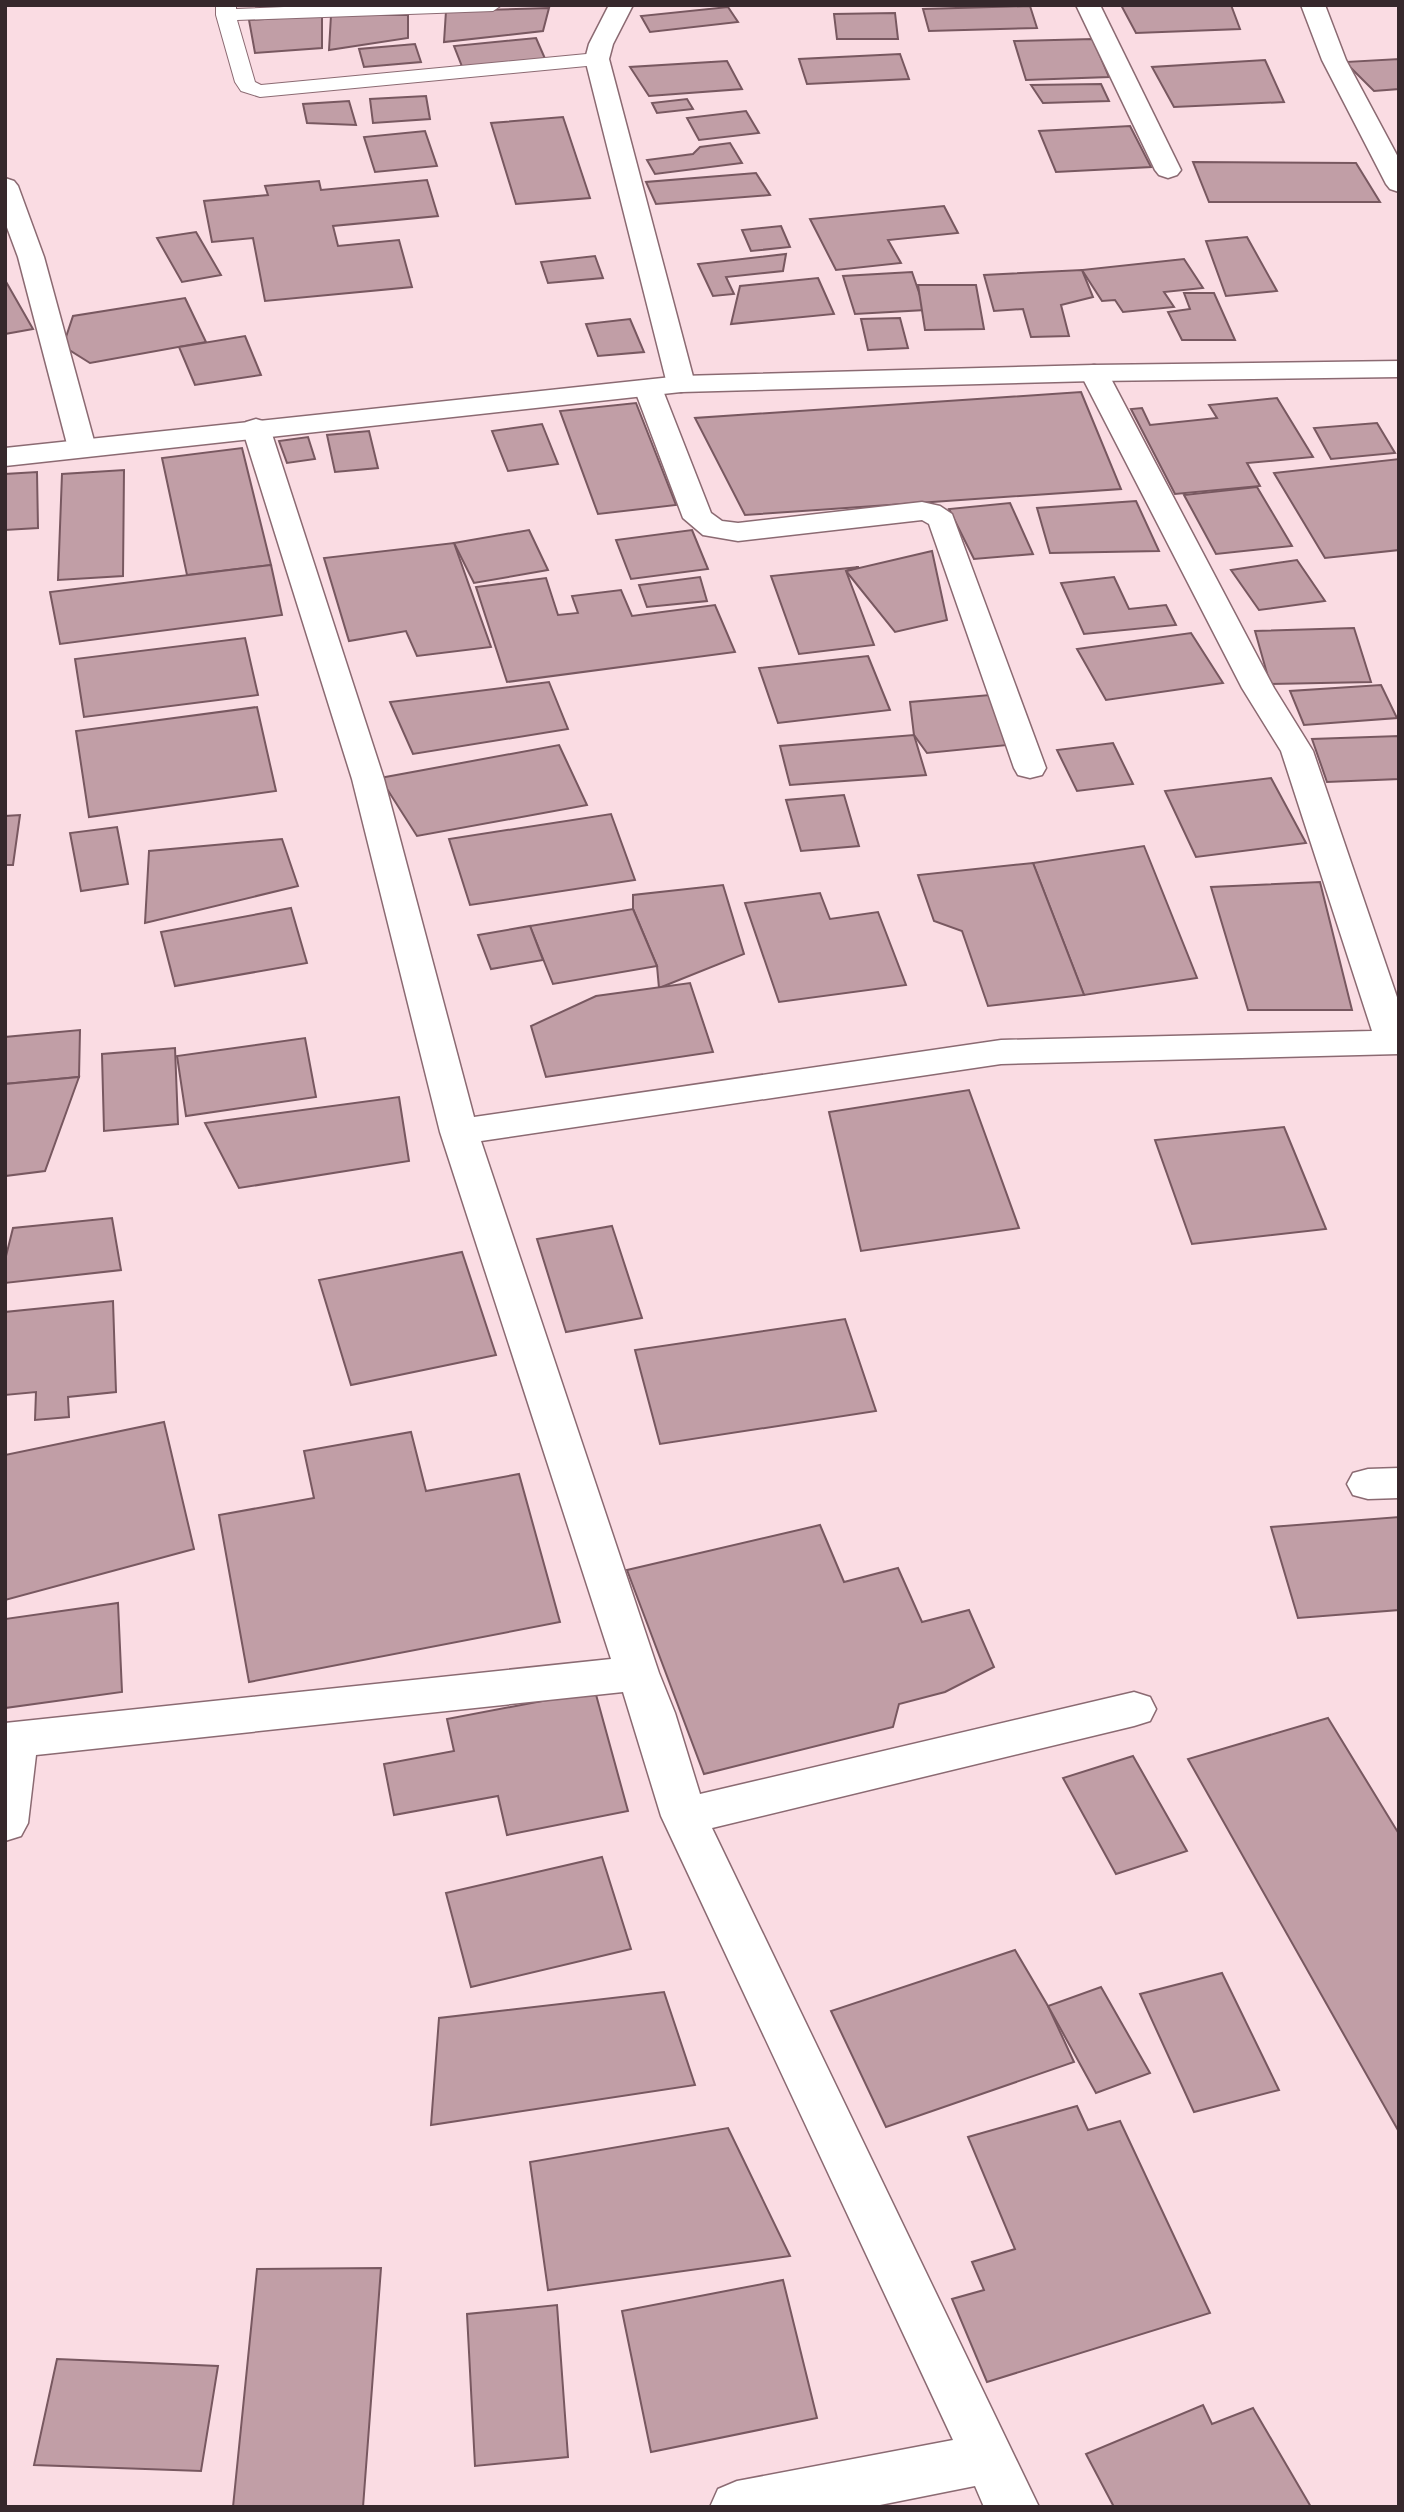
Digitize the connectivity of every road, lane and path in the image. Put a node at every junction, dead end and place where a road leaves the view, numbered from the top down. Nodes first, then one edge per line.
1 (493, 5) edge
2 (621, 5) edge
3 (1088, 5) edge
4 (1313, 5) edge
5 (226, 10) edge
6 (597, 59) junction
7 (1168, 170) dead end
8 (1399, 184) edge
9 (5, 186) edge
10 (1399, 369) edge
11 (1094, 373) junction
12 (681, 384) junction
13 (648, 388) junction
14 (256, 428) junction
15 (82, 448) junction
16 (5, 457) edge
17 (1030, 768) dead end
18 (1396, 1042) edge
19 (459, 1132) junction
20 (637, 1673) junction
21 (1135, 1709) dead end
22 (11, 1741) edge
23 (684, 1816) junction
24 (5, 1823) edge
25 (989, 2458) junction
26 (737, 2507) edge
27 (1012, 2507) edge

1 - 5 lane
2 - 6 main road
3 - 7 main road
4 - 8 main road
5 - 6 lane
6 - 12 main road
9 - 15 main road
10 - 11 main road
11 - 12 main road
11 - 18 main road
12 - 13 main road
13 - 14 main road
13 - 17 main road
14 - 15 main road
14 - 19 main road
15 - 16 main road
18 - 19 main road
19 - 20 main road
20 - 22 main road
20 - 23 main road
21 - 23 main road
22 - 24 main road
23 - 25 main road
25 - 26 main road
25 - 27 main road

